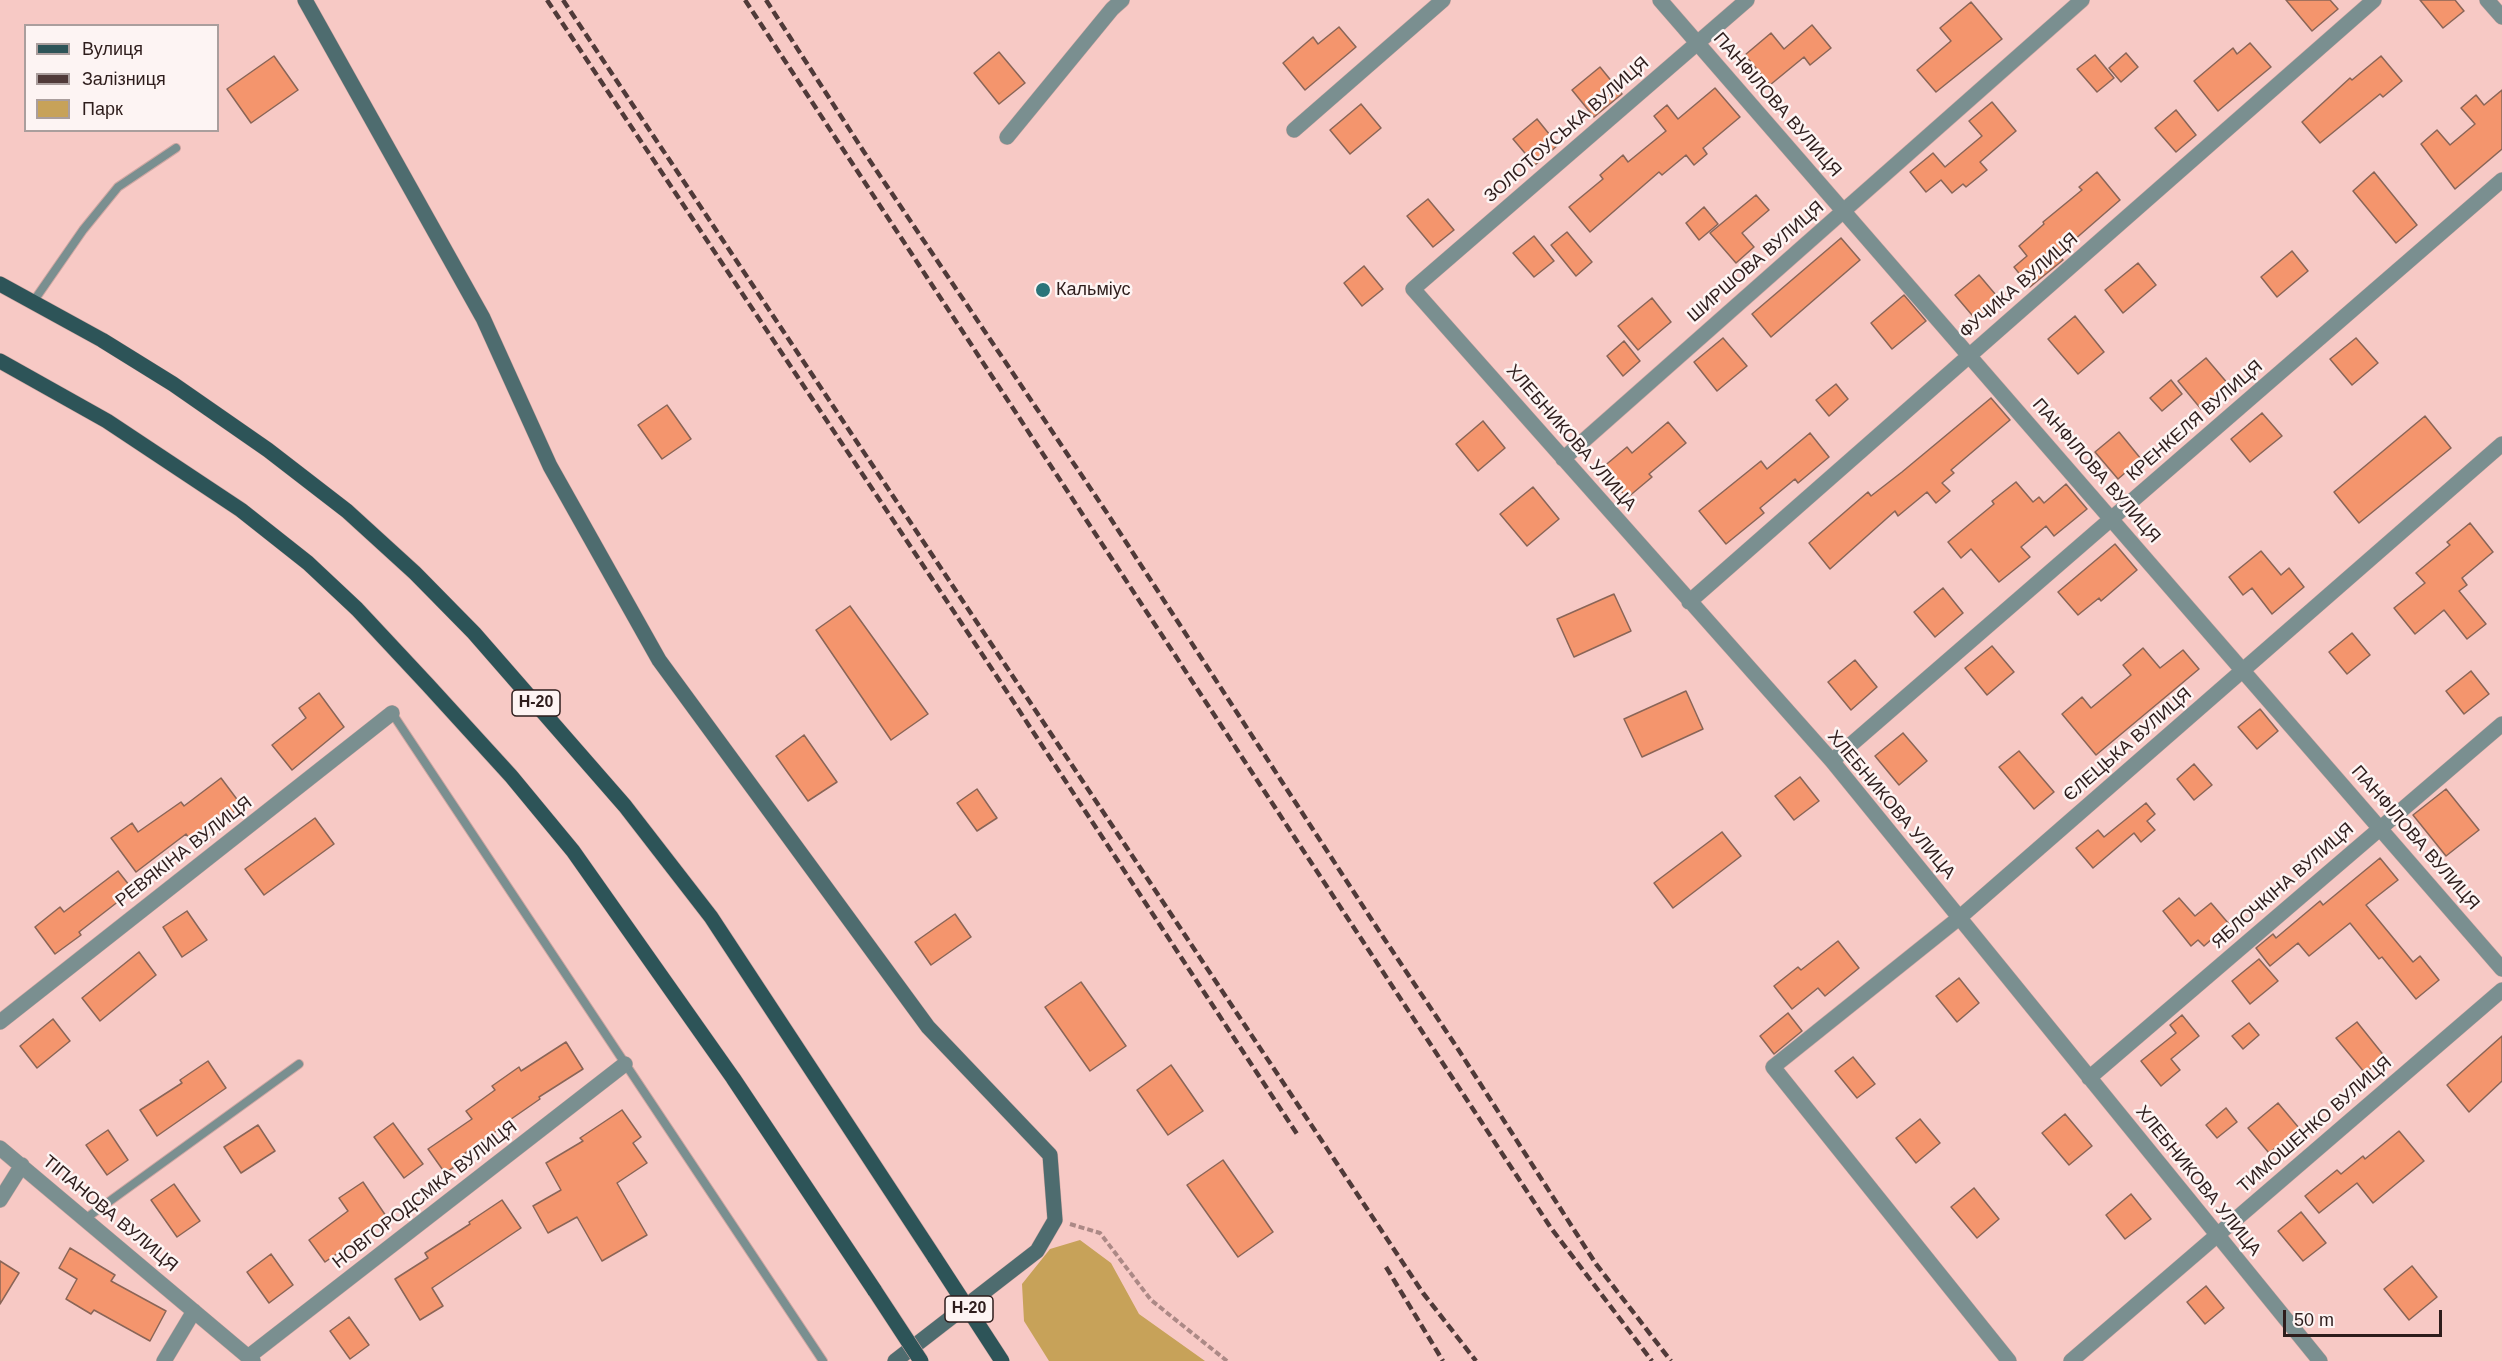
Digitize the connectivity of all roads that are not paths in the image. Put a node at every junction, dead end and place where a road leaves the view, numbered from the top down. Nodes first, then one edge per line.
1 (306, 0) edge
2 (1122, 0) edge
3 (1443, 0) edge
4 (1660, 0) edge
5 (1748, 0) edge
6 (2082, 0) edge
7 (2374, 0) edge
8 (2487, 0) edge
9 (2502, 17) edge
10 (1698, 43) junction
11 (1294, 130) dead end
12 (1007, 137) dead end
13 (176, 148) dead end
14 (2502, 180) edge
15 (1844, 211) junction
16 (0, 284) edge
17 (1413, 289) joint
18 (33, 302) junction
19 (1969, 355) junction
20 (0, 361) edge
21 (2502, 444) edge
22 (1563, 459) junction
23 (2112, 520) junction
24 (1689, 602) junction
25 (2243, 670) junction
26 (392, 713) joint
27 (2502, 724) edge
28 (1832, 761) junction
29 (2380, 828) junction
30 (1959, 918) junction
31 (2502, 969) edge
32 (2502, 990) edge
33 (0, 1022) edge
34 (299, 1064) dead end
35 (625, 1064) junction
36 (2089, 1078) junction
37 (0, 1148) edge
38 (22, 1165) junction
39 (0, 1200) edge
40 (85, 1219) junction
41 (2217, 1235) junction
42 (194, 1311) junction
43 (250, 1359) edge
44 (164, 1361) edge
45 (823, 1361) edge
46 (895, 1361) edge
47 (921, 1361) edge
48 (1002, 1361) edge
49 (2009, 1361) edge
50 (2071, 1361) edge
51 (2320, 1361) edge

1 - 46 street
2 - 12 street
3 - 11 street
4 - 10 street, ПАНФІЛОВА ВУЛИЦЯ
5 - 10 street, ЗОЛОТОУСЬКА ВУЛИЦЯ
6 - 15 street, ШИРШОВА ВУЛИЦЯ
7 - 19 street, ФУЧИКА ВУЛИЦЯ
8 - 9 street
10 - 15 street, ПАНФІЛОВА ВУЛИЦЯ
10 - 17 street, ЗОЛОТОУСЬКА ВУЛИЦЯ
13 - 18 lane
14 - 23 street, КРЕНКЕЛЯ ВУЛИЦЯ
15 - 19 street, ПАНФІЛОВА ВУЛИЦЯ
15 - 22 street, ШИРШОВА ВУЛИЦЯ
16 - 18 main road, Н-20
17 - 22 street, ХЛЕБНИКОВА УЛИЦА
18 - 48 main road, Н-20, bridge
19 - 23 street, ПАНФІЛОВА ВУЛИЦЯ
19 - 24 street, ФУЧИКА ВУЛИЦЯ
20 - 47 main road, bridge
21 - 25 street, ЄЛЕЦЬКА ВУЛИЦЯ
22 - 24 street, ХЛЕБНИКОВА УЛИЦА
23 - 25 street, ПАНФІЛОВА ВУЛИЦЯ
23 - 28 street, КРЕНКЕЛЯ ВУЛИЦЯ
24 - 28 street, ХЛЕБНИКОВА УЛИЦА
25 - 29 street, ПАНФІЛОВА ВУЛИЦЯ
25 - 30 street, ЄЛЕЦЬКА ВУЛИЦЯ
26 - 33 street, РЕВЯКIНА ВУЛИЦЯ
26 - 35 lane
27 - 29 street, ЯБЛОЧКІНА ВУЛИЦЯ
28 - 30 street, ХЛЕБНИКОВА УЛИЦА
29 - 31 street, ПАНФІЛОВА ВУЛИЦЯ
29 - 36 street, ЯБЛОЧКІНА ВУЛИЦЯ
30 - 36 street, ХЛЕБНИКОВА УЛИЦА
30 - 49 street, ЄЛЕЦЬКА ВУЛИЦЯ
32 - 41 street, ТИМОШЕНКО ВУЛИЦЯ
34 - 40 lane
35 - 43 street, НОВГОРОДСMКА ВУЛИЦЯ
35 - 45 lane
36 - 41 street, ХЛЕБНИКОВА УЛИЦА
37 - 38 street, ТІПАНОВА ВУЛИЦЯ
38 - 39 street
38 - 40 street, ТІПАНОВА ВУЛИЦЯ
40 - 42 street, ТІПАНОВА ВУЛИЦЯ
41 - 50 street, ТИМОШЕНКО ВУЛИЦЯ
41 - 51 street, ХЛЕБНИКОВА УЛИЦА
42 - 43 street, ТІПАНОВА ВУЛИЦЯ
42 - 44 street

